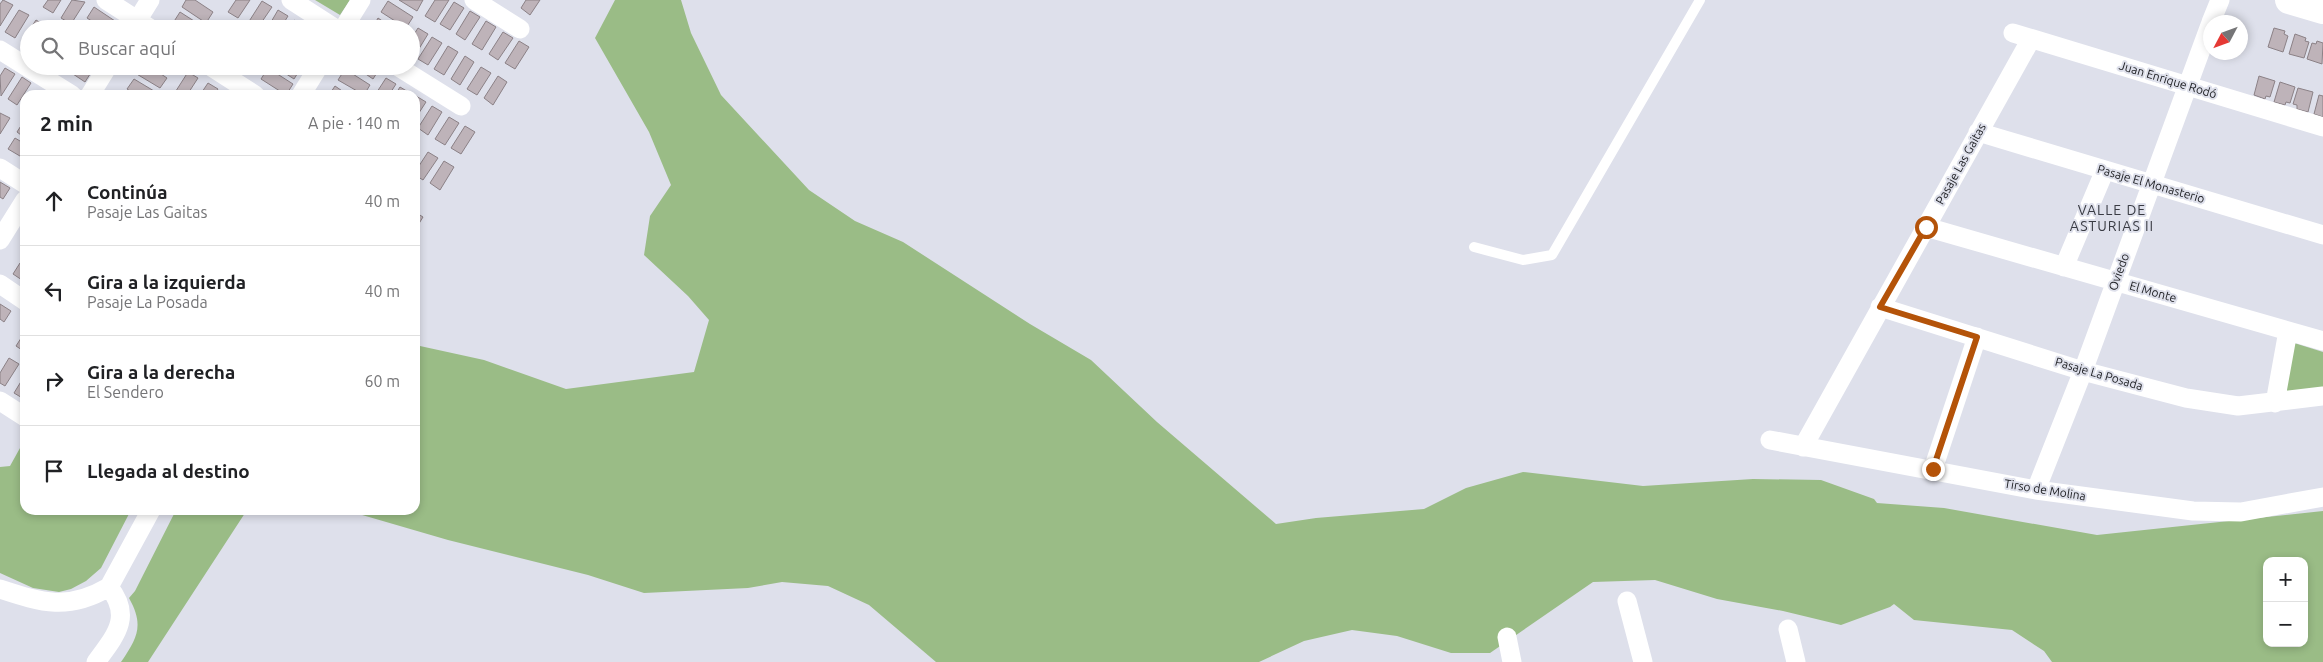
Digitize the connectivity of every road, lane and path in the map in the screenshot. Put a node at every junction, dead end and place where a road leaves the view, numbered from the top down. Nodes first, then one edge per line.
1 (106, 0) edge
2 (150, 0) edge
3 (291, 0) edge
4 (361, 0) edge
5 (474, 0) edge
6 (1700, 0) edge
7 (2220, 0) edge
8 (2289, 0) edge
9 (2323, 10) edge
10 (2214, 15) edge
11 (132, 20) edge
12 (142, 20) edge
13 (322, 20) edge
14 (349, 20) edge
15 (520, 29) dead end
16 (2022, 36) joint
17 (2203, 46) edge
18 (0, 50) edge
19 (20, 62) edge
20 (40, 75) edge
21 (102, 75) edge
22 (224, 75) edge
23 (313, 75) edge
24 (411, 75) edge
25 (2188, 86) junction
26 (64, 90) edge
27 (93, 90) edge
28 (247, 90) edge
29 (304, 90) edge
30 (461, 106) dead end
31 (2323, 127) edge
32 (1978, 132) junction
33 (0, 168) edge
34 (2105, 170) junction
35 (20, 181) edge
36 (2152, 184) junction
37 (20, 208) edge
38 (1926, 227) junction
39 (2323, 235) edge
40 (0, 240) edge
41 (1474, 247) dead end
42 (2064, 267) junction
43 (2115, 282) junction
44 (0, 284) edge
45 (20, 297) edge
46 (1880, 307) junction
47 (2288, 331) junction
48 (1977, 337) junction
49 (2323, 341) edge
50 (2083, 371) junction
51 (2323, 396) edge
52 (0, 401) edge
53 (2275, 403) junction
54 (20, 413) edge
55 (1770, 440) dead end
56 (1803, 447) junction
57 (1933, 469) junction
58 (2036, 490) junction
59 (2323, 497) edge
60 (148, 515) edge
61 (109, 587) junction
62 (0, 589) edge
63 (1627, 601) dead end
64 (1788, 629) dead end
65 (1507, 637) dead end
66 (96, 662) edge
67 (1512, 662) edge
68 (1643, 662) edge
69 (1796, 662) edge

1 - 11 street
2 - 12 street
3 - 13 street
4 - 14 street
5 - 15 street
6 - 41 lane
7 - 10 street, Oviedo
8 - 9 main road
16 - 25 street, Juan Enrique Rodó
16 - 32 street, Pasaje Las Gaitas
17 - 25 street, Oviedo
18 - 19 street
20 - 26 street
21 - 27 street
22 - 28 street
23 - 29 street
24 - 30 street
25 - 31 street, Juan Enrique Rodó
25 - 36 street, Oviedo
32 - 34 street, Pasaje El Monasterio
32 - 38 street, Pasaje Las Gaitas
33 - 35 street
34 - 36 street, Pasaje El Monasterio
34 - 42 street
36 - 39 street, Pasaje El Monasterio
36 - 43 street, Oviedo
37 - 40 street
38 - 42 street, El Monte
38 - 46 street, Pasaje Las Gaitas
42 - 43 street, El Monte
43 - 47 street, El Monte
43 - 50 street, Oviedo
44 - 45 street
46 - 48 street, Pasaje La Posada
46 - 56 street, Pasaje Las Gaitas
47 - 49 street, El Monte
47 - 53 street
48 - 50 street, Pasaje La Posada
48 - 57 street
50 - 53 street, Pasaje La Posada
50 - 58 street, Oviedo
51 - 53 street, Pasaje La Posada
52 - 54 street
55 - 56 street, Tirso de Molina
56 - 57 street, Tirso de Molina
57 - 58 street, Tirso de Molina
58 - 59 street, Tirso de Molina
60 - 61 street
61 - 62 street
61 - 66 street
63 - 68 street
64 - 69 street
65 - 67 street

